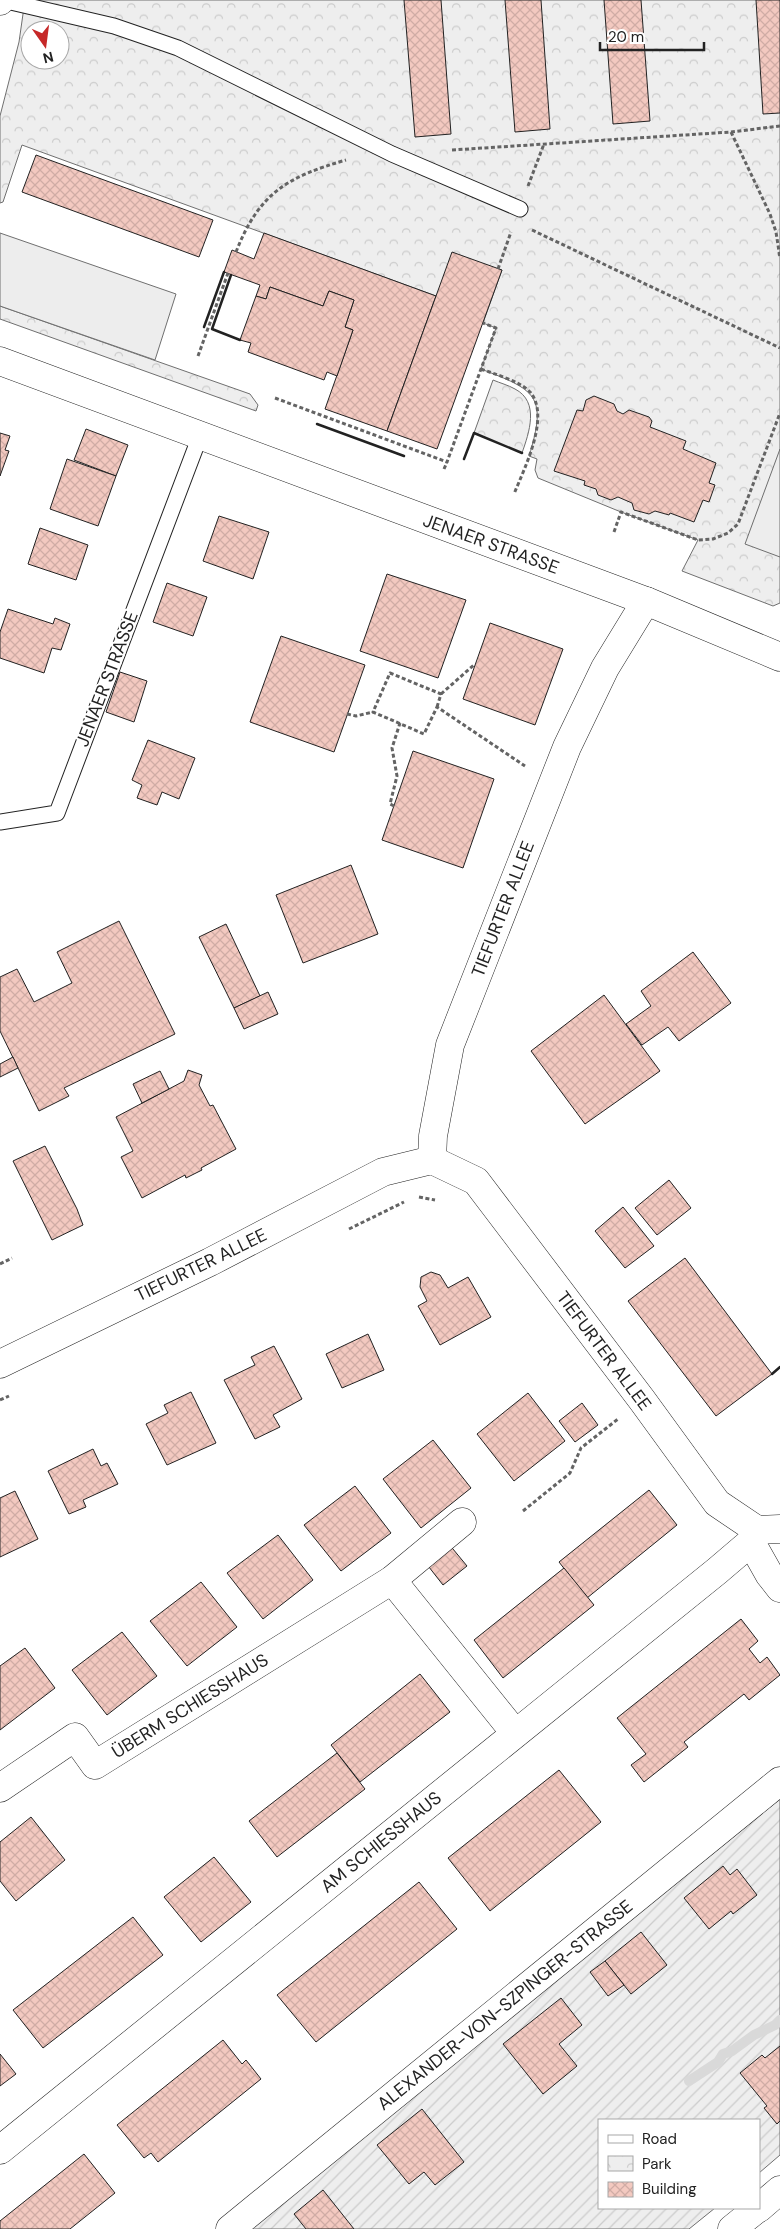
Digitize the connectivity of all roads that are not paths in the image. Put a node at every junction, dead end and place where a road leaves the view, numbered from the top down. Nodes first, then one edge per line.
1 (1, 0) edge
2 (520, 209) dead end
3 (0, 361) edge
4 (200, 436) junction
5 (646, 601) junction
6 (780, 656) edge
7 (0, 822) edge
8 (432, 1160) junction
9 (0, 1364) edge
10 (462, 1522) dead end
11 (763, 1534) edge
12 (392, 1580) junction
13 (780, 1588) edge
14 (515, 1733) junction
15 (780, 1781) edge
16 (0, 1788) edge
17 (0, 2150) edge
18 (780, 2190) edge
19 (760, 2207) edge
20 (758, 2209) edge
21 (230, 2229) edge
22 (732, 2229) edge

1 - 2 lane
3 - 4 street, JENAER STRASSE
4 - 5 street, JENAER STRASSE
4 - 7 lane, JENAER STRASSE
5 - 6 street, JENAER STRASSE
5 - 8 street, TIEFURTER ALLEE
8 - 9 street, TIEFURTER ALLEE
8 - 11 street, TIEFURTER ALLEE
10 - 12 street, ÜBERM SCHIESSHAUS
11 - 13 street
11 - 14 street, AM SCHIESSHAUS
12 - 14 street
12 - 16 street, ÜBERM SCHIESSHAUS
14 - 17 street, AM SCHIESSHAUS
15 - 21 street, ALEXANDER-VON-SZPINGER-STRASSE
18 - 19 street
20 - 22 street

